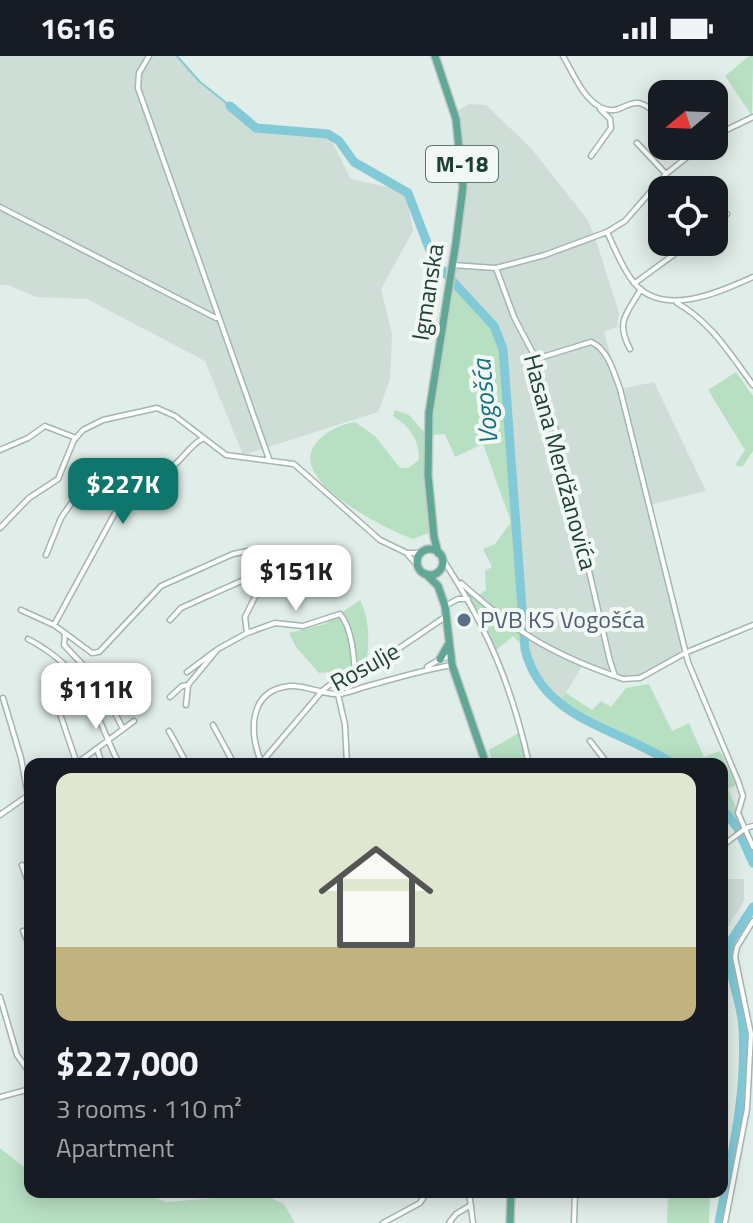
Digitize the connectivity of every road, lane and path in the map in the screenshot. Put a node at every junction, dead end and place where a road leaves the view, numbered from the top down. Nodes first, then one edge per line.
1 (149, 56) edge
2 (435, 56) edge
3 (563, 56) edge
4 (648, 104) edge
5 (599, 106) junction
6 (753, 117) edge
7 (728, 129) edge
8 (637, 143) dead end
9 (591, 156) dead end
10 (683, 160) edge
11 (666, 174) junction
12 (0, 207) edge
13 (607, 232) junction
14 (672, 256) edge
15 (452, 265) junction
16 (496, 268) junction
17 (753, 277) edge
18 (635, 283) junction
19 (641, 289) junction
20 (675, 301) junction
21 (218, 319) junction
22 (630, 349) dead end
23 (536, 359) junction
24 (753, 385) edge
25 (76, 438) junction
26 (203, 438) junction
27 (0, 450) edge
28 (269, 459) junction
29 (122, 498) junction
30 (0, 528) edge
31 (434, 537) junction
32 (424, 551) junction
33 (407, 553) junction
34 (439, 554) junction
35 (46, 555) dead end
36 (418, 566) junction
37 (444, 568) junction
38 (257, 574) junction
39 (426, 574) junction
40 (458, 581) junction
41 (438, 586) junction
42 (468, 599) junction
43 (21, 610) dead end
44 (446, 611) junction
45 (170, 620) dead end
46 (54, 625) junction
47 (753, 625) edge
48 (65, 633) junction
49 (247, 633) junction
50 (28, 639) dead end
51 (448, 643) junction
52 (218, 649) junction
53 (687, 652) junction
54 (440, 659) junction
55 (451, 660) junction
56 (425, 668) junction
57 (187, 672) dead end
58 (355, 675) junction
59 (615, 676) junction
60 (50, 684) dead end
61 (188, 685) junction
62 (323, 690) junction
63 (338, 694) junction
64 (170, 697) dead end
65 (3, 698) dead end
66 (186, 705) dead end
67 (134, 721) dead end
68 (213, 725) dead end
69 (123, 729) junction
70 (169, 731) dead end
71 (108, 740) junction
72 (590, 741) dead end
73 (97, 749) junction
74 (74, 758) edge
75 (84, 758) edge
76 (100, 758) edge
77 (116, 758) edge
78 (184, 758) edge
79 (231, 758) edge
80 (259, 758) edge
81 (266, 758) edge
82 (347, 758) edge
83 (484, 758) edge
84 (528, 758) edge
85 (603, 758) edge
86 (727, 758) edge
87 (728, 760) edge
88 (24, 774) edge
89 (24, 798) edge
90 (0, 815) edge
91 (753, 826) edge
92 (744, 829) junction
93 (728, 842) edge
94 (753, 847) edge
95 (22, 865) dead end
96 (24, 871) edge
97 (753, 921) edge
98 (0, 997) edge
99 (24, 1064) edge
100 (24, 1091) edge
101 (0, 1097) edge
102 (743, 1129) junction
103 (753, 1129) edge
104 (423, 1198) edge
105 (470, 1198) edge
106 (511, 1198) edge
107 (575, 1198) edge
108 (471, 1205) junction
109 (383, 1223) edge
110 (449, 1223) edge
111 (473, 1223) edge
112 (510, 1223) edge
113 (574, 1223) edge
114 (725, 1223) edge

1 - 21 street
2 - 15 main road, Igmanska / M-18
3 - 5 street
4 - 5 street
5 - 9 street
6 - 7 street
8 - 11 street
10 - 11 street
11 - 13 street
12 - 21 street
13 - 16 street
13 - 18 street
14 - 18 street
15 - 16 street
15 - 31 main road, Igmanska / M-18
16 - 23 street, Hasana Merdžanovića
17 - 20 street
18 - 19 street
19 - 20 street
19 - 22 street
20 - 24 street
21 - 28 street
23 - 53 street
23 - 59 street, Hasana Merdžanovića
25 - 26 street
25 - 27 street
25 - 30 street
26 - 28 street
26 - 29 street
28 - 33 street
29 - 35 street
29 - 46 street
31 - 32 main road
31 - 34 main road, Igmanska / M-18
32 - 33 street
32 - 34 main road
32 - 36 main road
33 - 36 street
34 - 37 main road, M-18
36 - 39 main road, M-18
37 - 39 main road
37 - 40 street
37 - 41 main road, M-18
38 - 45 street
38 - 48 street
38 - 49 street
39 - 41 main road, M-18
40 - 42 street
40 - 59 street
41 - 44 main road, M-18
42 - 44 street, Rosulje
42 - 84 street
43 - 46 street
44 - 51 main road, M-18
44 - 58 street, Rosulje
46 - 48 street
47 - 53 street
48 - 69 street
49 - 52 street
49 - 58 street
50 - 71 street
51 - 54 main road
51 - 55 main road, M-18
52 - 57 street
52 - 61 street
53 - 59 street
53 - 86 street
54 - 55 street
54 - 56 street
55 - 56 street
55 - 83 main road, M-18
56 - 63 street
58 - 62 street, Rosulje
60 - 74 street
61 - 64 street
61 - 66 street
62 - 63 street
62 - 80 street
62 - 81 street, Rosulje
63 - 82 street
65 - 88 street
67 - 69 street
68 - 79 street
69 - 71 street
70 - 78 street
71 - 73 street
71 - 77 street
72 - 85 street
73 - 75 street
73 - 76 street
87 - 92 street
89 - 90 street
91 - 92 street
92 - 93 street
92 - 94 street
95 - 96 street
97 - 102 street
98 - 99 street
100 - 101 street
102 - 103 street
102 - 114 street
104 - 109 street
105 - 108 street
106 - 112 main road
107 - 113 street
108 - 110 street
108 - 111 street

